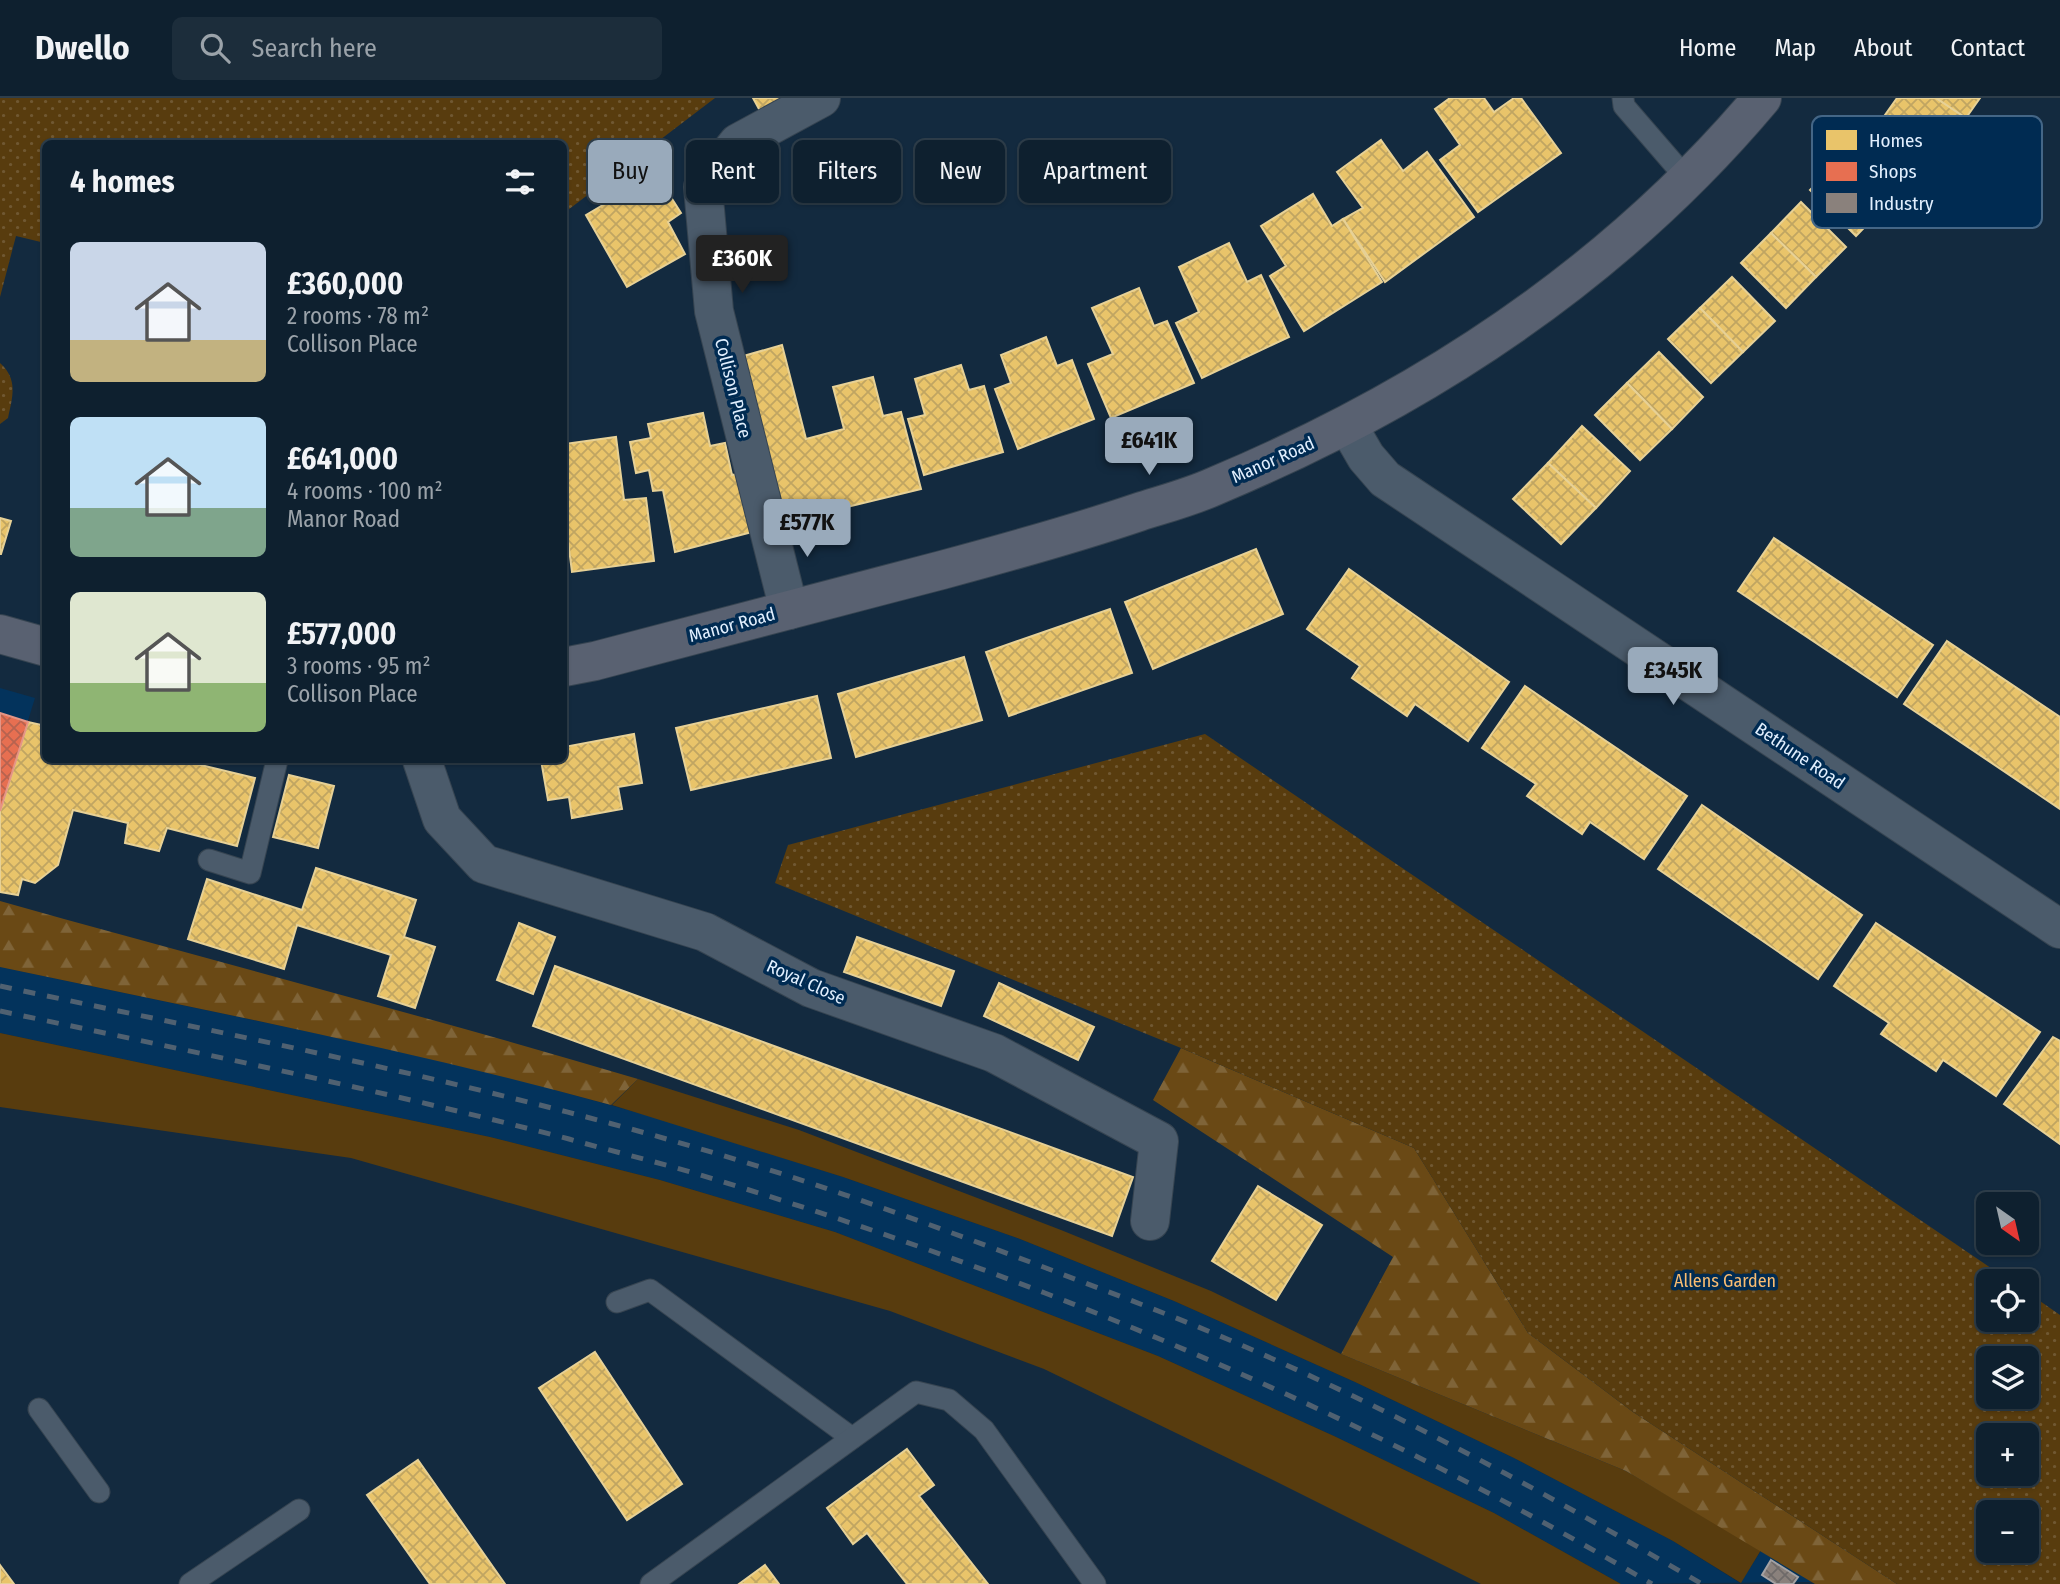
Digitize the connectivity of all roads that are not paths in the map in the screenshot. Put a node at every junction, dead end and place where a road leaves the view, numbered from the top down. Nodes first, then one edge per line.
1 (821, 98) edge
2 (1762, 98) edge
3 (1621, 101) edge
4 (1687, 179) junction
5 (1348, 426) junction
6 (789, 610) junction
7 (0, 634) edge
8 (42, 646) edge
9 (567, 666) edge
10 (276, 763) edge
11 (423, 763) edge
12 (209, 860) dead end
13 (2060, 929) edge
14 (1150, 1221) dead end
15 (617, 1302) dead end
16 (39, 1409) dead end
17 (852, 1438) junction
18 (99, 1493) dead end
19 (299, 1510) dead end
20 (190, 1584) edge
21 (651, 1584) edge
22 (1095, 1584) edge

1 - 6 street, Collison Place
2 - 4 main road, Manor Road
3 - 4 lane
4 - 5 main road, Manor Road
5 - 6 main road, Manor Road
5 - 13 street, Bethune Road
6 - 9 main road, Manor Road
7 - 8 main road
10 - 12 lane
11 - 14 street, Royal Close
15 - 17 lane
16 - 18 lane
17 - 21 lane
17 - 22 lane
19 - 20 lane

